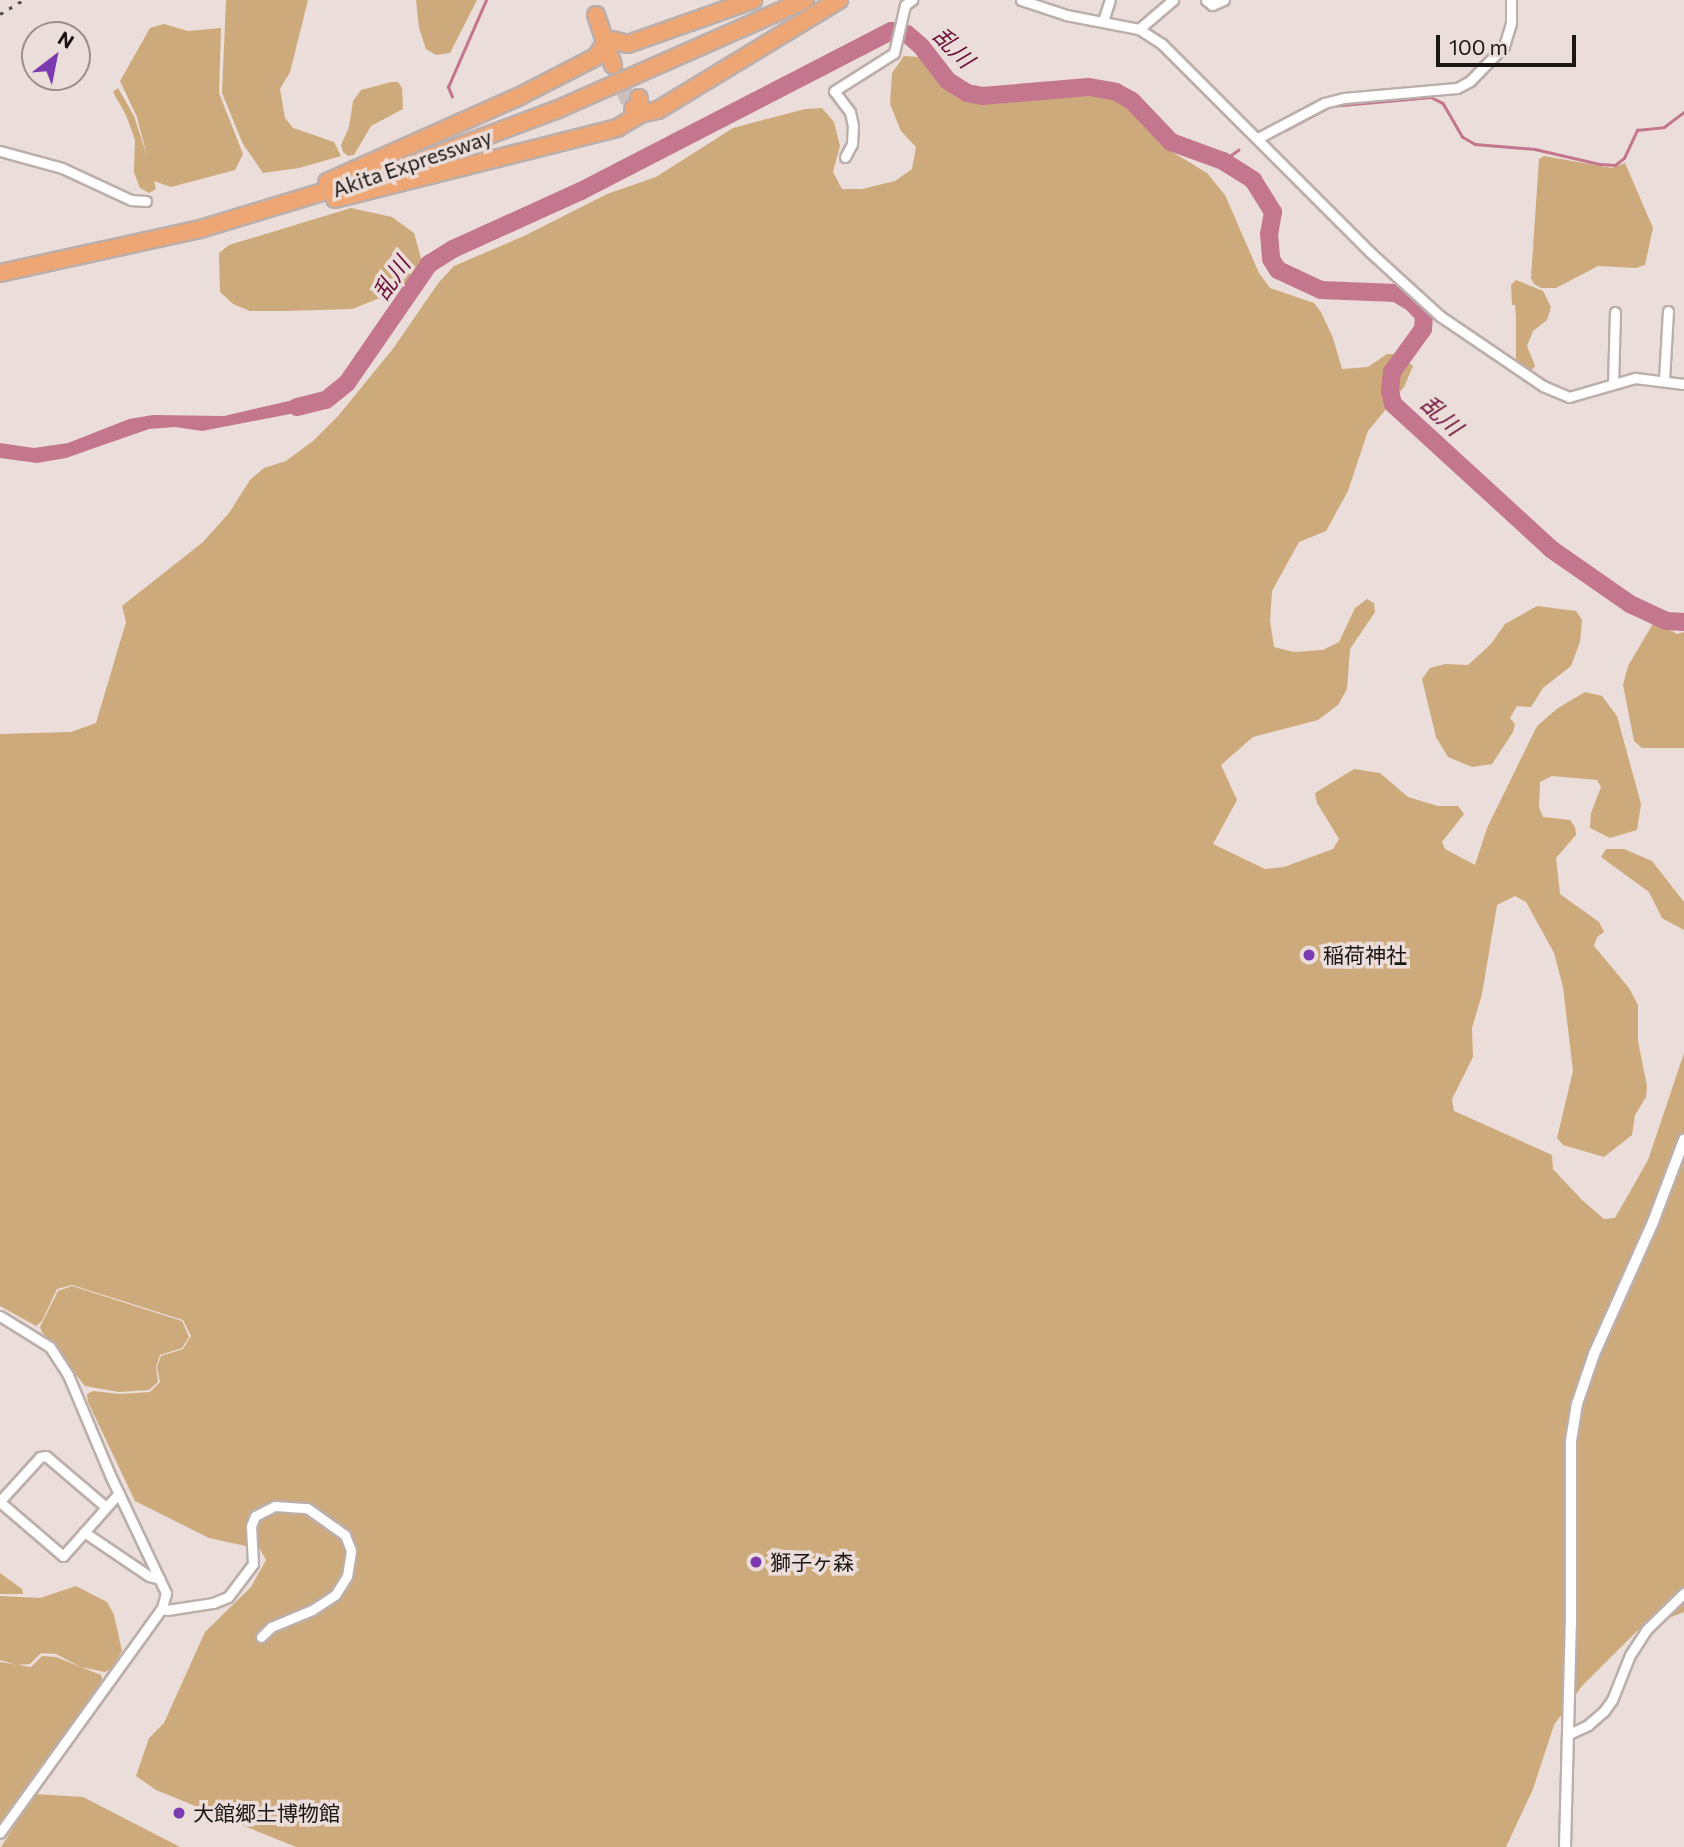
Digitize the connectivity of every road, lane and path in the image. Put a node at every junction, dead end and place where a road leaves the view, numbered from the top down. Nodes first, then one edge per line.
1 (753, 0) edge
2 (805, 0) edge
3 (839, 0) edge
4 (912, 0) edge
5 (1021, 0) edge
6 (1110, 0) edge
7 (1173, 0) edge
8 (1206, 0) edge
9 (1224, 0) edge
10 (1511, 0) edge
11 (598, 14) dead end
12 (1102, 21) junction
13 (1139, 29) junction
14 (609, 41) junction
15 (617, 63) tunnel mouth
16 (1258, 138) junction
17 (0, 151) edge
18 (845, 157) dead end
19 (146, 201) dead end
20 (200, 229) junction
21 (0, 273) edge
22 (1668, 310) dead end
23 (1615, 312) dead end
24 (1664, 380) junction
25 (1613, 384) junction
26 (1684, 384) edge
27 (1684, 1140) edge
28 (0, 1316) edge
29 (119, 1493) junction
30 (0, 1502) edge
31 (106, 1507) junction
32 (84, 1532) junction
33 (160, 1579) junction
34 (1684, 1593) edge
35 (162, 1608) junction
36 (261, 1637) dead end
37 (1569, 1734) junction
38 (0, 1833) edge
39 (1565, 1847) edge

1 - 14 highway
2 - 20 highway, Akita Expressway
3 - 20 highway
4 - 18 street
5 - 12 street
6 - 12 street
7 - 13 street
8 - 9 street
10 - 16 street
11 - 14 highway
12 - 13 street
13 - 16 street
14 - 15 highway
14 - 20 highway
16 - 25 street
17 - 19 street
20 - 21 highway, Akita Expressway
22 - 24 street
23 - 25 street
24 - 25 street
24 - 26 street
27 - 37 street
28 - 29 street
29 - 31 street
29 - 33 street
30 - 31 street
30 - 32 street
31 - 32 street
32 - 33 street
33 - 35 street
34 - 37 street
35 - 36 street
35 - 38 street
37 - 39 street

